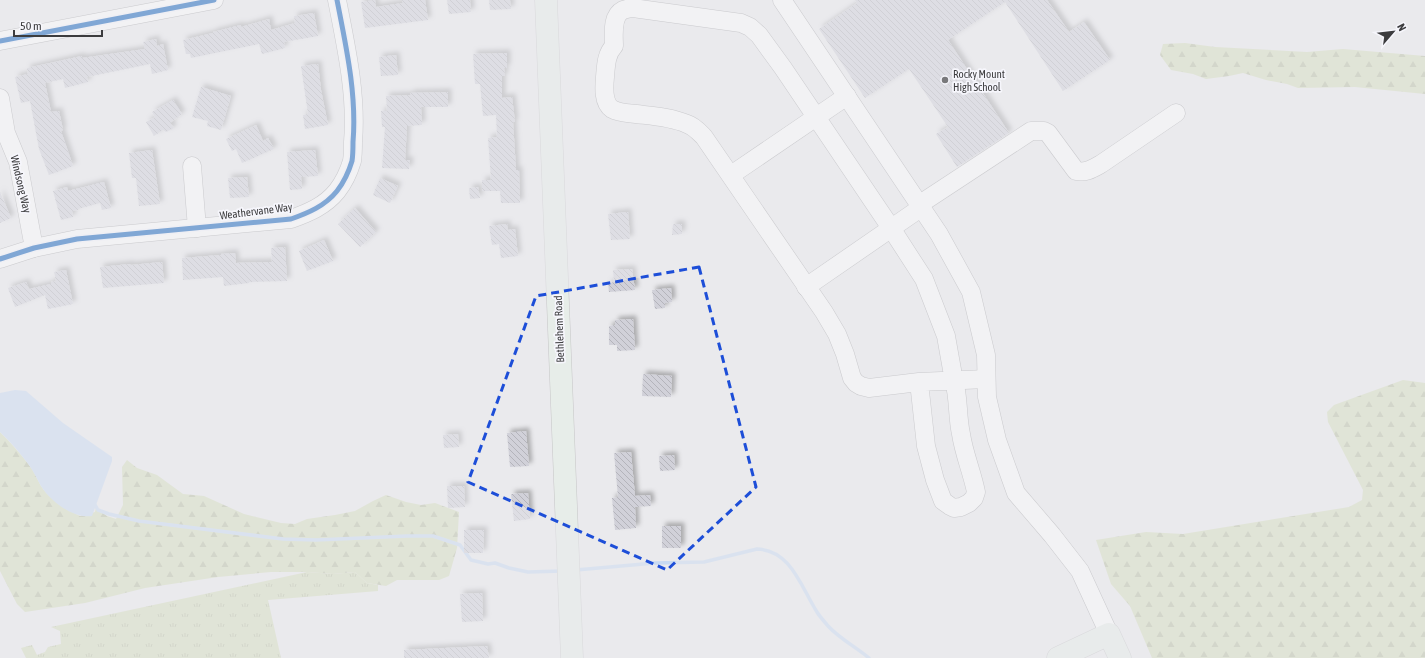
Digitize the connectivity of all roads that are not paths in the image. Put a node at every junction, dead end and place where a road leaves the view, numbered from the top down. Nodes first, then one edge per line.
1 (214, 0) edge
2 (337, 0) edge
3 (546, 0) edge
4 (782, 0) edge
5 (0, 41) edge
6 (847, 96) junction
7 (0, 98) edge
8 (1176, 113) dead end
9 (816, 116) junction
10 (192, 166) dead end
11 (730, 175) junction
12 (921, 206) junction
13 (196, 228) junction
14 (891, 228) junction
15 (34, 248) junction
16 (0, 259) edge
17 (806, 287) junction
18 (986, 379) junction
19 (954, 381) junction
20 (919, 382) junction
21 (1109, 634) junction
22 (572, 658) edge
23 (1058, 658) edge
24 (1120, 658) edge

1 - 5 street
2 - 13 street, Weathervane Way
3 - 22 main road, Bethlehem Road
4 - 6 street
6 - 9 street
6 - 12 street
7 - 15 street, Windsong Way
8 - 12 street
9 - 11 street
9 - 11 street
9 - 14 street
10 - 13 street
11 - 17 street
12 - 14 street
12 - 18 street
13 - 15 street, Weathervane Way
14 - 17 street
14 - 19 street
15 - 16 street, Weathervane Way
17 - 20 street
18 - 19 street
18 - 21 street
19 - 20 street
19 - 20 street
21 - 23 main road
21 - 24 main road

